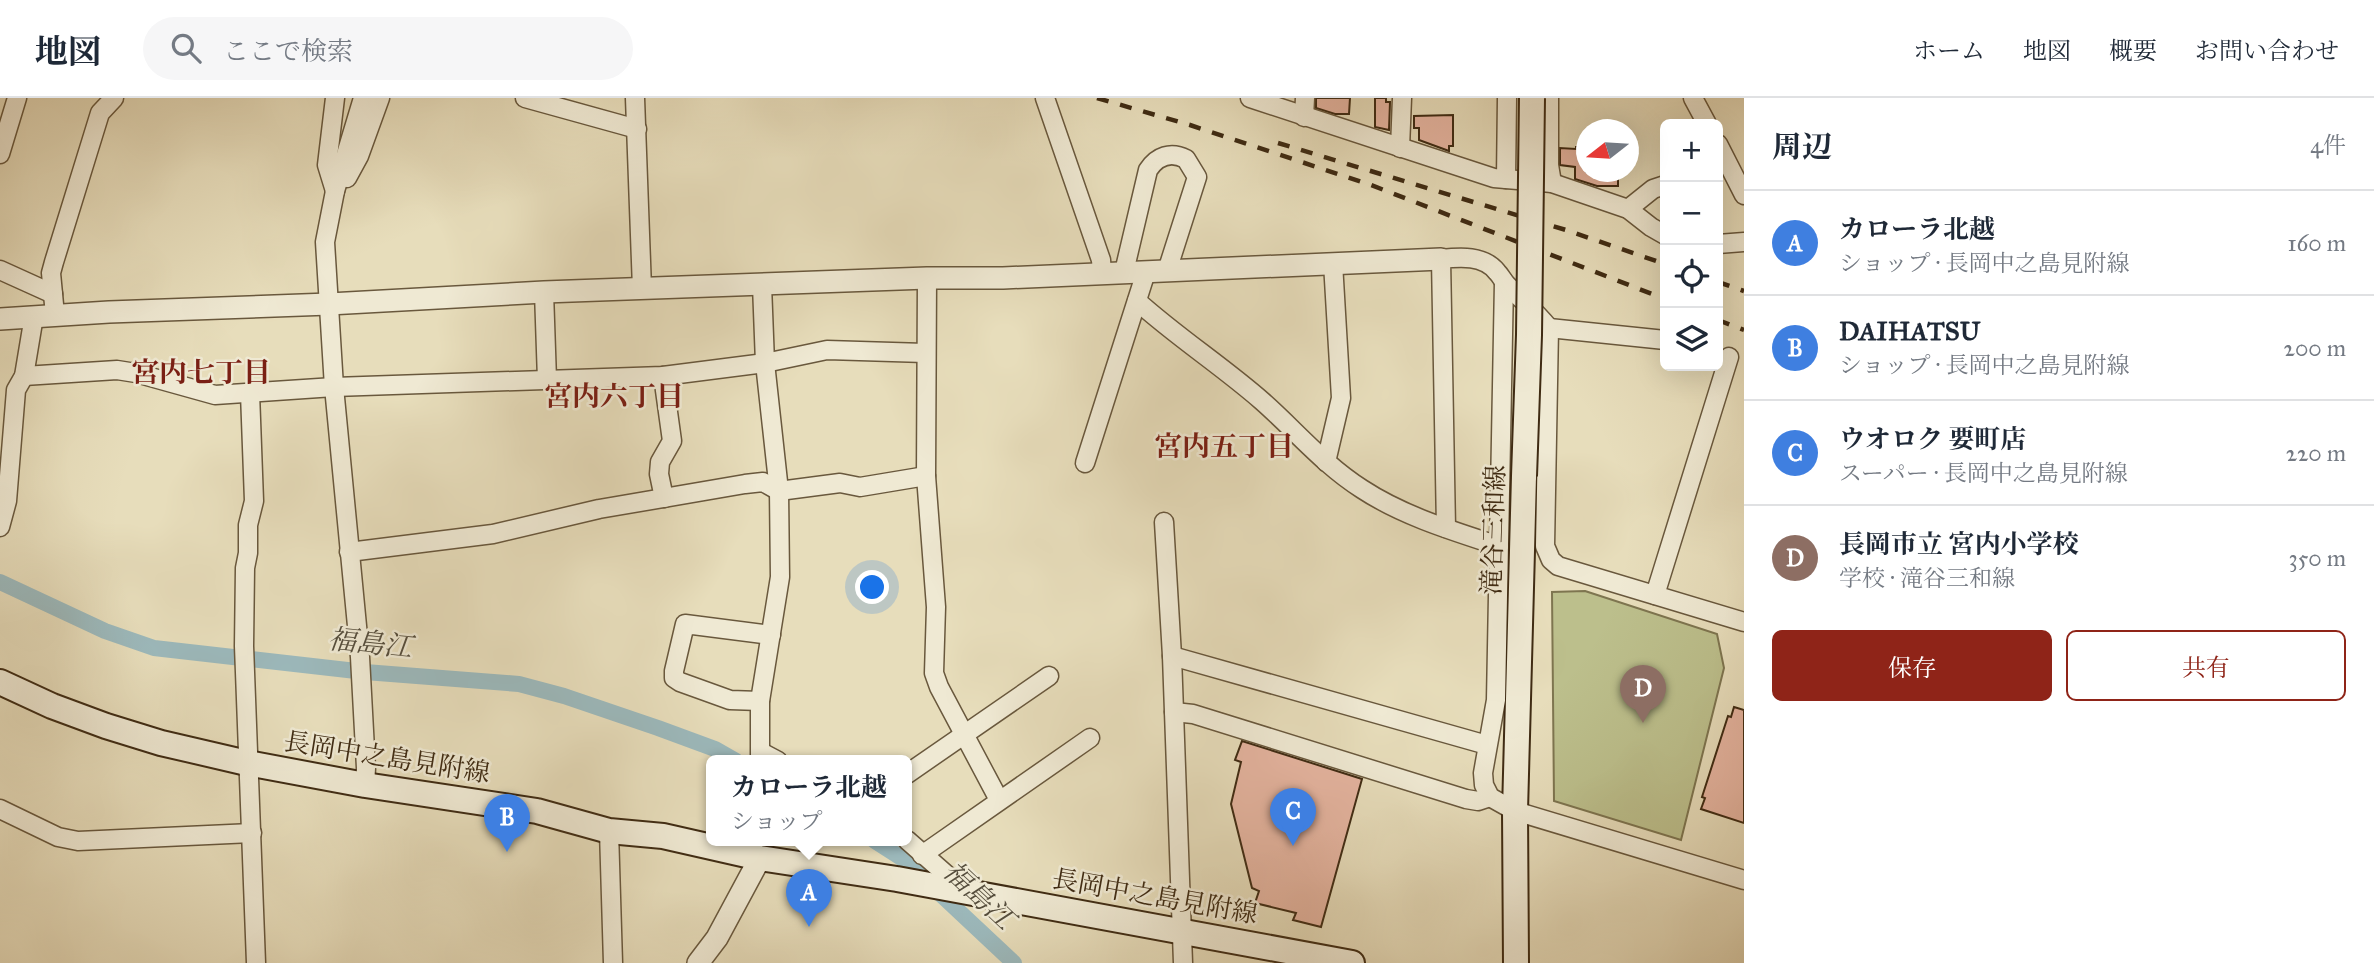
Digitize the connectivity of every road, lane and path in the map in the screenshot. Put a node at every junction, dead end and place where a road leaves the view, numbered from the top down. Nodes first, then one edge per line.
1 (17, 98) edge
2 (114, 98) edge
3 (335, 98) edge
4 (363, 98) edge
5 (380, 98) edge
6 (525, 98) edge
7 (635, 98) edge
8 (1045, 98) edge
9 (1250, 98) edge
10 (1305, 98) edge
11 (1402, 98) edge
12 (1507, 98) edge
13 (1532, 98) edge
14 (1549, 98) edge
15 (1693, 98) edge
16 (1304, 117) junction
17 (1704, 119) edge
18 (637, 130) junction
19 (1400, 148) junction
20 (0, 154) edge
21 (1730, 162) edge
22 (1506, 179) junction
23 (1552, 183) junction
24 (1660, 187) edge
25 (335, 191) junction
26 (1744, 195) edge
27 (1628, 209) junction
28 (1660, 232) edge
29 (1744, 242) edge
30 (1723, 244) edge
31 (1441, 259) junction
32 (1333, 263) junction
33 (0, 270) edge
34 (1167, 271) junction
35 (1124, 272) junction
36 (1146, 272) junction
37 (1102, 273) junction
38 (927, 278) junction
39 (1504, 282) junction
40 (762, 285) junction
41 (642, 289) junction
42 (544, 292) junction
43 (1137, 302) junction
44 (328, 304) junction
45 (47, 308) junction
46 (0, 319) edge
47 (1549, 328) junction
48 (1660, 339) edge
49 (925, 353) junction
50 (1730, 359) edge
51 (765, 363) junction
52 (24, 376) junction
53 (663, 376) junction
54 (547, 380) junction
55 (334, 387) junction
56 (250, 393) junction
57 (1326, 462) junction
58 (1085, 463) dead end
59 (926, 476) junction
60 (779, 491) junction
61 (664, 498) junction
62 (1164, 522) dead end
63 (0, 527) edge
64 (1446, 528) junction
65 (1499, 547) junction
66 (349, 552) junction
67 (1656, 595) junction
68 (1744, 622) edge
69 (771, 635) junction
70 (1172, 656) junction
71 (1049, 676) dead end
72 (0, 682) edge
73 (760, 701) junction
74 (1174, 712) junction
75 (964, 734) junction
76 (1090, 738) dead end
77 (1487, 745) junction
78 (760, 755) edge
79 (247, 763) junction
80 (912, 770) edge
81 (365, 785) junction
82 (1490, 797) junction
83 (999, 800) junction
84 (0, 809) edge
85 (1516, 811) junction
86 (609, 831) junction
87 (252, 833) junction
88 (706, 842) edge
89 (912, 845) edge
90 (735, 846) edge
91 (761, 850) edge
92 (922, 855) junction
93 (1744, 880) edge
94 (956, 890) junction
95 (1182, 932) junction
96 (256, 963) edge
97 (613, 963) edge
98 (698, 963) edge
99 (1183, 963) edge
100 (1352, 963) edge
101 (1516, 963) edge

1 - 20 street
2 - 45 street
3 - 25 street
4 - 25 street
5 - 25 street
6 - 18 street
7 - 18 street
8 - 37 street
9 - 16 street
10 - 16 street
11 - 19 street
12 - 22 street
13 - 85 main road, 滝谷三和線, bridge
14 - 23 street
15 - 17 street
16 - 19 street
18 - 41 street
19 - 22 street
21 - 26 street
22 - 23 street
23 - 27 street
24 - 27 street
25 - 44 street
27 - 28 street
29 - 30 street
31 - 32 street
31 - 39 street
31 - 64 street
32 - 34 street
32 - 57 street
33 - 45 street
34 - 35 street
34 - 36 street
35 - 36 street
35 - 37 street
36 - 43 street
37 - 38 street
38 - 40 street
38 - 49 street
39 - 47 street
39 - 65 street
40 - 41 street
40 - 51 street
41 - 42 street
42 - 44 street
42 - 54 street
43 - 57 street
43 - 58 street
44 - 45 street
44 - 55 street
45 - 46 street
45 - 52 street
47 - 48 street
47 - 67 street
49 - 51 street
49 - 59 street
50 - 67 street
51 - 53 street
51 - 60 street
52 - 56 street
52 - 63 street
53 - 54 street
53 - 61 street
54 - 55 street
55 - 56 street
55 - 66 street
56 - 79 street
57 - 64 street
59 - 60 street
59 - 75 street
60 - 61 street
60 - 69 street
61 - 66 street
62 - 70 street
64 - 65 street
65 - 77 street
66 - 81 street
67 - 68 street
69 - 73 street
69 - 73 street
70 - 74 street
70 - 77 street
71 - 75 street
72 - 79 main road, 長岡中之島見附線
73 - 78 street
74 - 82 street
74 - 95 street
75 - 80 street
75 - 83 street
76 - 83 street
77 - 82 street
79 - 81 main road, 長岡中之島見附線
79 - 87 street
81 - 86 main road, 長岡中之島見附線
82 - 85 street
83 - 92 street
84 - 87 street
85 - 93 street
85 - 101 main road, 滝谷三和線
86 - 88 main road, 長岡中之島見附線
86 - 97 street
87 - 96 street
89 - 92 street
90 - 91 main road, 長岡中之島見附線
91 - 94 main road, 長岡中之島見附線
91 - 98 street
92 - 94 street
94 - 95 main road, 長岡中之島見附線
95 - 99 street
95 - 100 main road, 長岡中之島見附線

